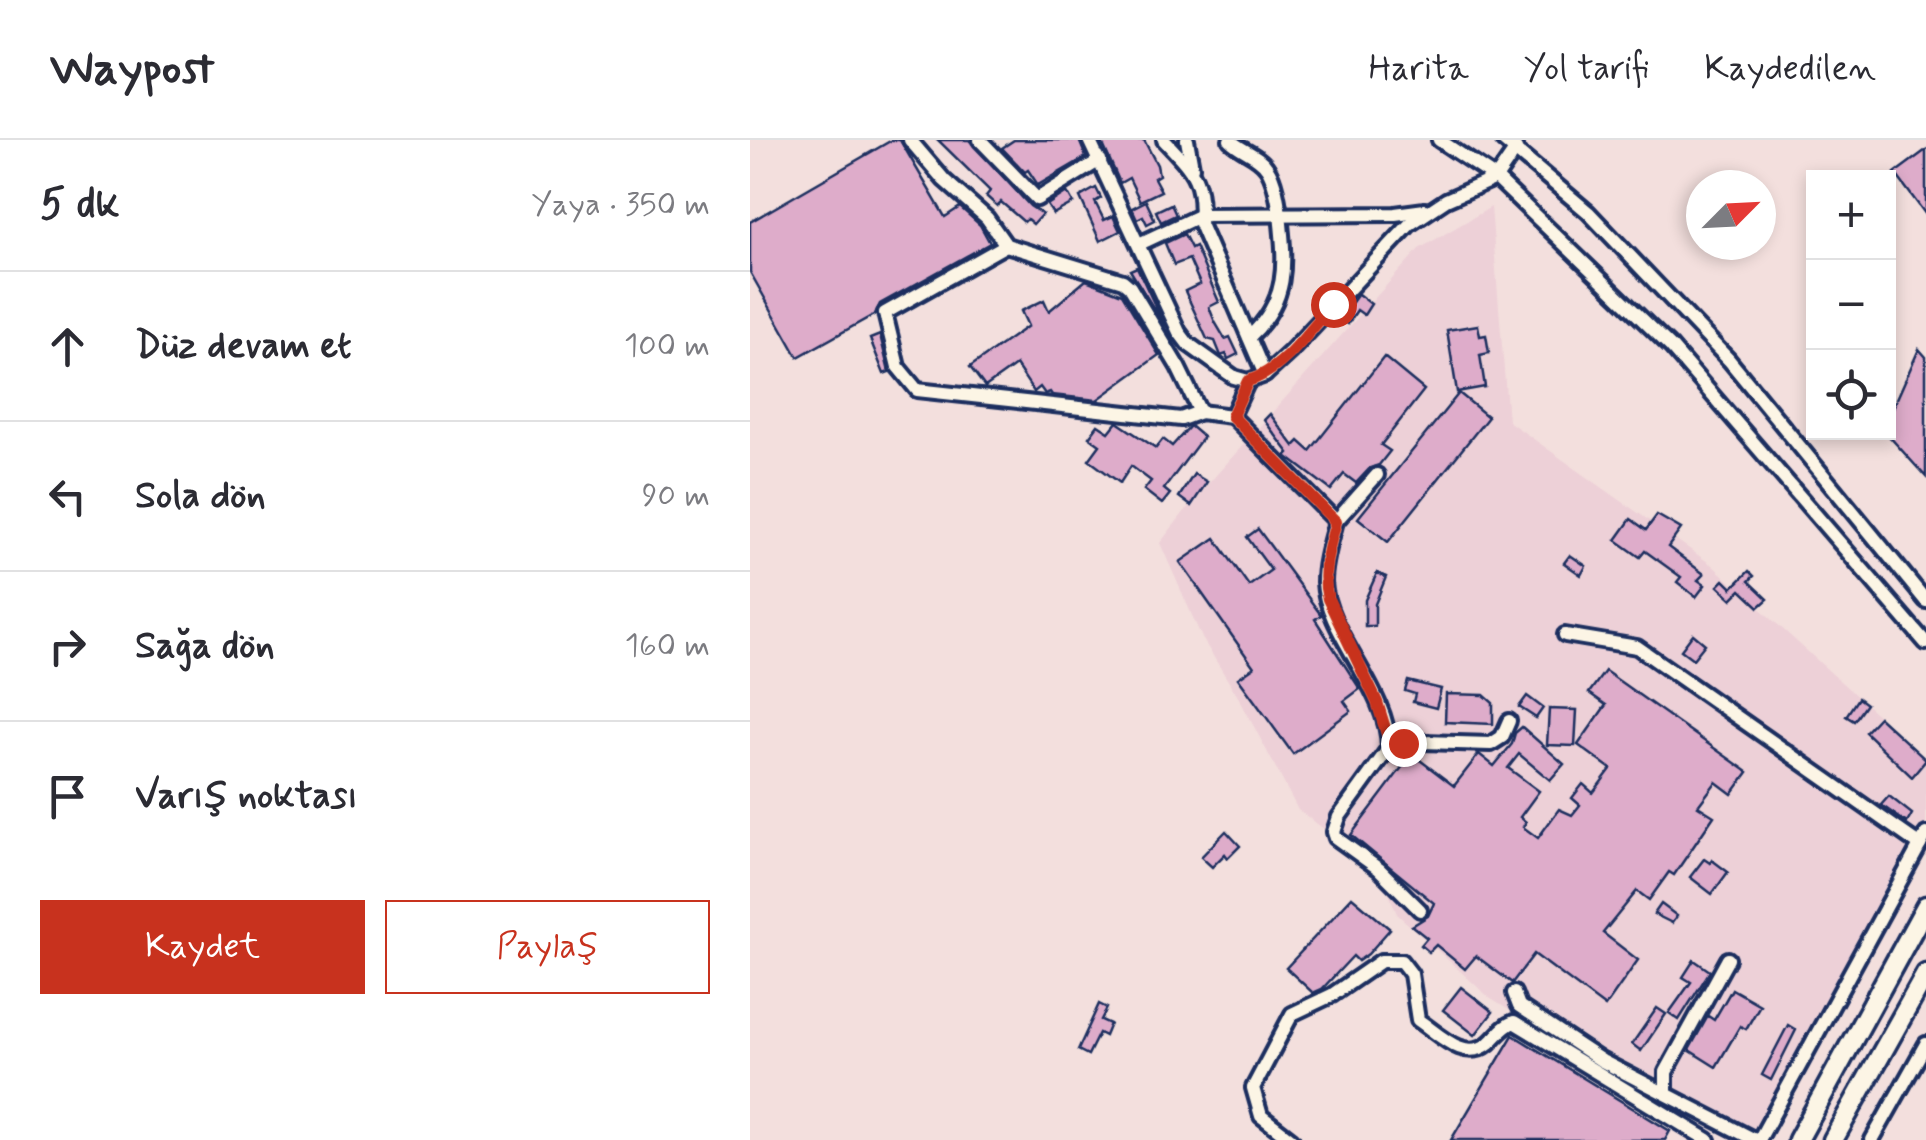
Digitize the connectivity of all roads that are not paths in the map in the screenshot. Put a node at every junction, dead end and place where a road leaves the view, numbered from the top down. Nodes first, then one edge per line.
1 (910, 140) edge
2 (980, 140) edge
3 (1089, 140) edge
4 (1164, 140) edge
5 (1186, 140) edge
6 (1230, 140) edge
7 (1439, 140) edge
8 (1502, 140) edge
9 (1516, 150) junction
10 (1100, 160) junction
11 (1193, 171) junction
12 (1496, 178) junction
13 (1430, 209) junction
14 (1280, 214) junction
15 (1201, 215) junction
16 (1140, 244) junction
17 (1006, 245) junction
18 (1249, 336) junction
19 (1265, 374) junction
20 (1248, 381) junction
21 (1200, 412) junction
22 (1232, 416) junction
23 (1376, 475) dead end
24 (1336, 522) junction
25 (1926, 601) edge
26 (1564, 635) dead end
27 (1926, 643) edge
28 (1509, 722) dead end
29 (1389, 741) junction
30 (1923, 840) edge
31 (1926, 906) edge
32 (1420, 910) dead end
33 (1728, 959) dead end
34 (1926, 974) edge
35 (1514, 993) dead end
36 (1926, 1044) edge
37 (1666, 1093) junction
38 (1686, 1134) edge
39 (1292, 1140) edge
40 (1708, 1140) edge
41 (1757, 1140) edge
42 (1798, 1140) edge
43 (1832, 1140) edge
44 (1872, 1140) edge

1 - 17 street
2 - 10 street
3 - 10 street
4 - 11 street
5 - 11 street
6 - 14 street
7 - 12 street
8 - 9 street
9 - 12 street
9 - 25 street
10 - 16 street
11 - 15 street
12 - 13 street
12 - 27 street
13 - 14 street
13 - 19 street
14 - 15 street
14 - 18 street
15 - 16 street
15 - 18 street
16 - 20 street
17 - 21 street
17 - 21 street
18 - 19 street
19 - 20 street
20 - 22 street
21 - 22 street
22 - 24 street
23 - 24 street
24 - 29 street
26 - 30 street
28 - 29 street
29 - 32 street
30 - 41 street
31 - 42 highway
33 - 37 street
34 - 43 highway
35 - 37 street
36 - 44 street
37 - 41 street
38 - 39 street
38 - 40 street

